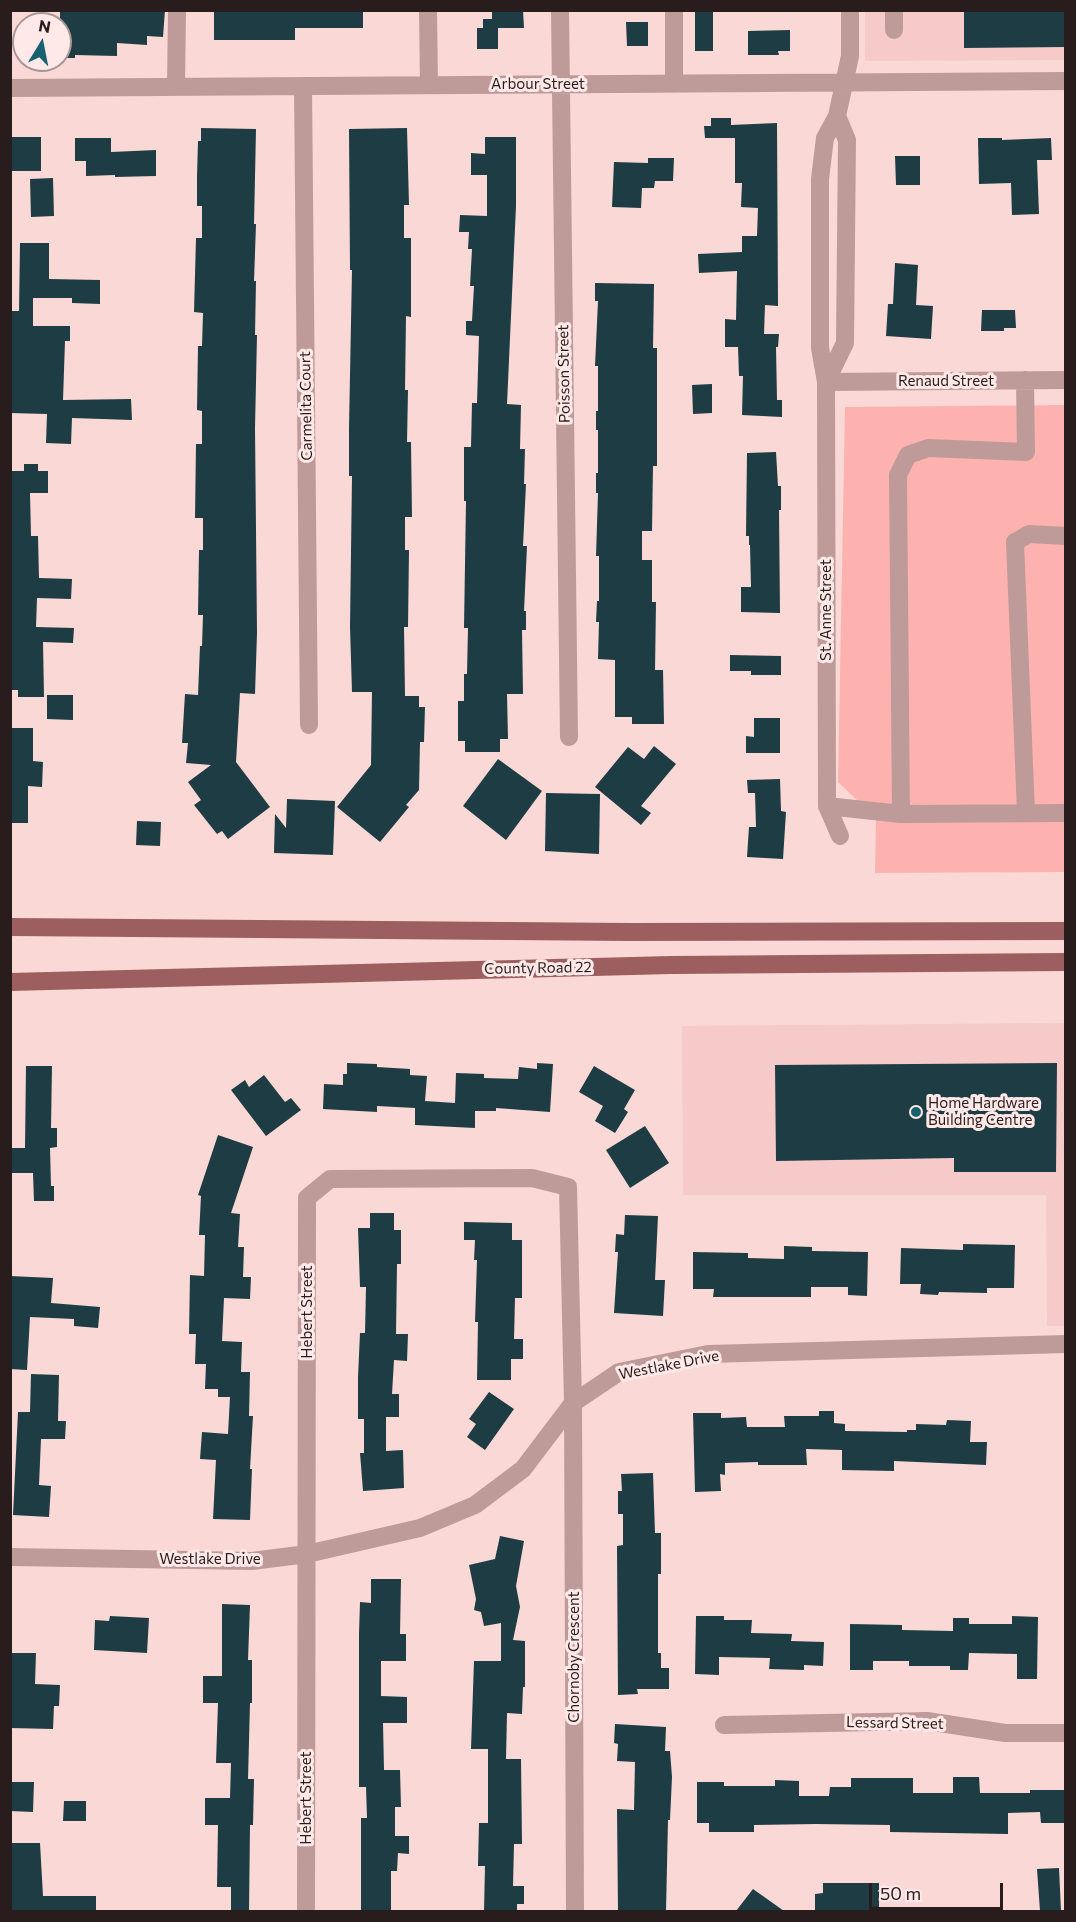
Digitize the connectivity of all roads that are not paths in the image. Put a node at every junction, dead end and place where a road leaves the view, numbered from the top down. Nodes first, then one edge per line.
1 (177, 10) edge
2 (428, 10) edge
3 (560, 10) edge
4 (674, 10) edge
5 (850, 10) edge
6 (894, 10) edge
7 (894, 30) dead end
8 (1065, 81) edge
9 (844, 83) junction
10 (560, 84) junction
11 (674, 84) junction
12 (429, 85) junction
13 (303, 86) junction
14 (10, 87) edge
15 (176, 87) junction
16 (837, 116) junction
17 (1065, 380) edge
18 (1025, 381) junction
19 (826, 382) junction
20 (1065, 536) edge
21 (309, 725) dead end
22 (569, 737) dead end
23 (827, 806) junction
24 (901, 813) junction
25 (1026, 813) junction
26 (1065, 813) edge
27 (840, 836) dead end
28 (10, 927) edge
29 (1065, 931) edge
30 (1065, 962) edge
31 (10, 982) edge
32 (1065, 1344) edge
33 (573, 1403) junction
34 (307, 1554) junction
35 (10, 1557) edge
36 (724, 1725) dead end
37 (1065, 1733) edge
38 (306, 1911) edge
39 (575, 1911) edge

1 - 15 street
2 - 12 street
3 - 10 street, Poisson Street
4 - 11 street
5 - 9 street, St. Anne Street
6 - 7 street
8 - 9 street, Arbour Street
9 - 11 street, Arbour Street
9 - 16 street, St. Anne Street
10 - 11 street, Arbour Street
10 - 12 street, Arbour Street
10 - 22 street, Poisson Street
12 - 13 street, Arbour Street
13 - 15 street, Arbour Street
13 - 21 street, Carmelita Court
14 - 15 street, Arbour Street
16 - 19 street, St. Anne Street
16 - 19 street, St. Anne Street
17 - 18 street, Renaud Street
18 - 19 street, Renaud Street
18 - 24 street
19 - 23 street, St. Anne Street
20 - 25 street
23 - 24 street
23 - 27 street, St. Anne Street
24 - 25 street
25 - 26 street
28 - 29 main road
30 - 31 main road, County Road 22
32 - 33 street, Westlake Drive
33 - 34 street, Westlake Drive
33 - 34 street, Hebert Street
33 - 39 street, Chornoby Crescent
34 - 35 street, Westlake Drive
34 - 38 street, Hebert Street
36 - 37 street, Lessard Street

